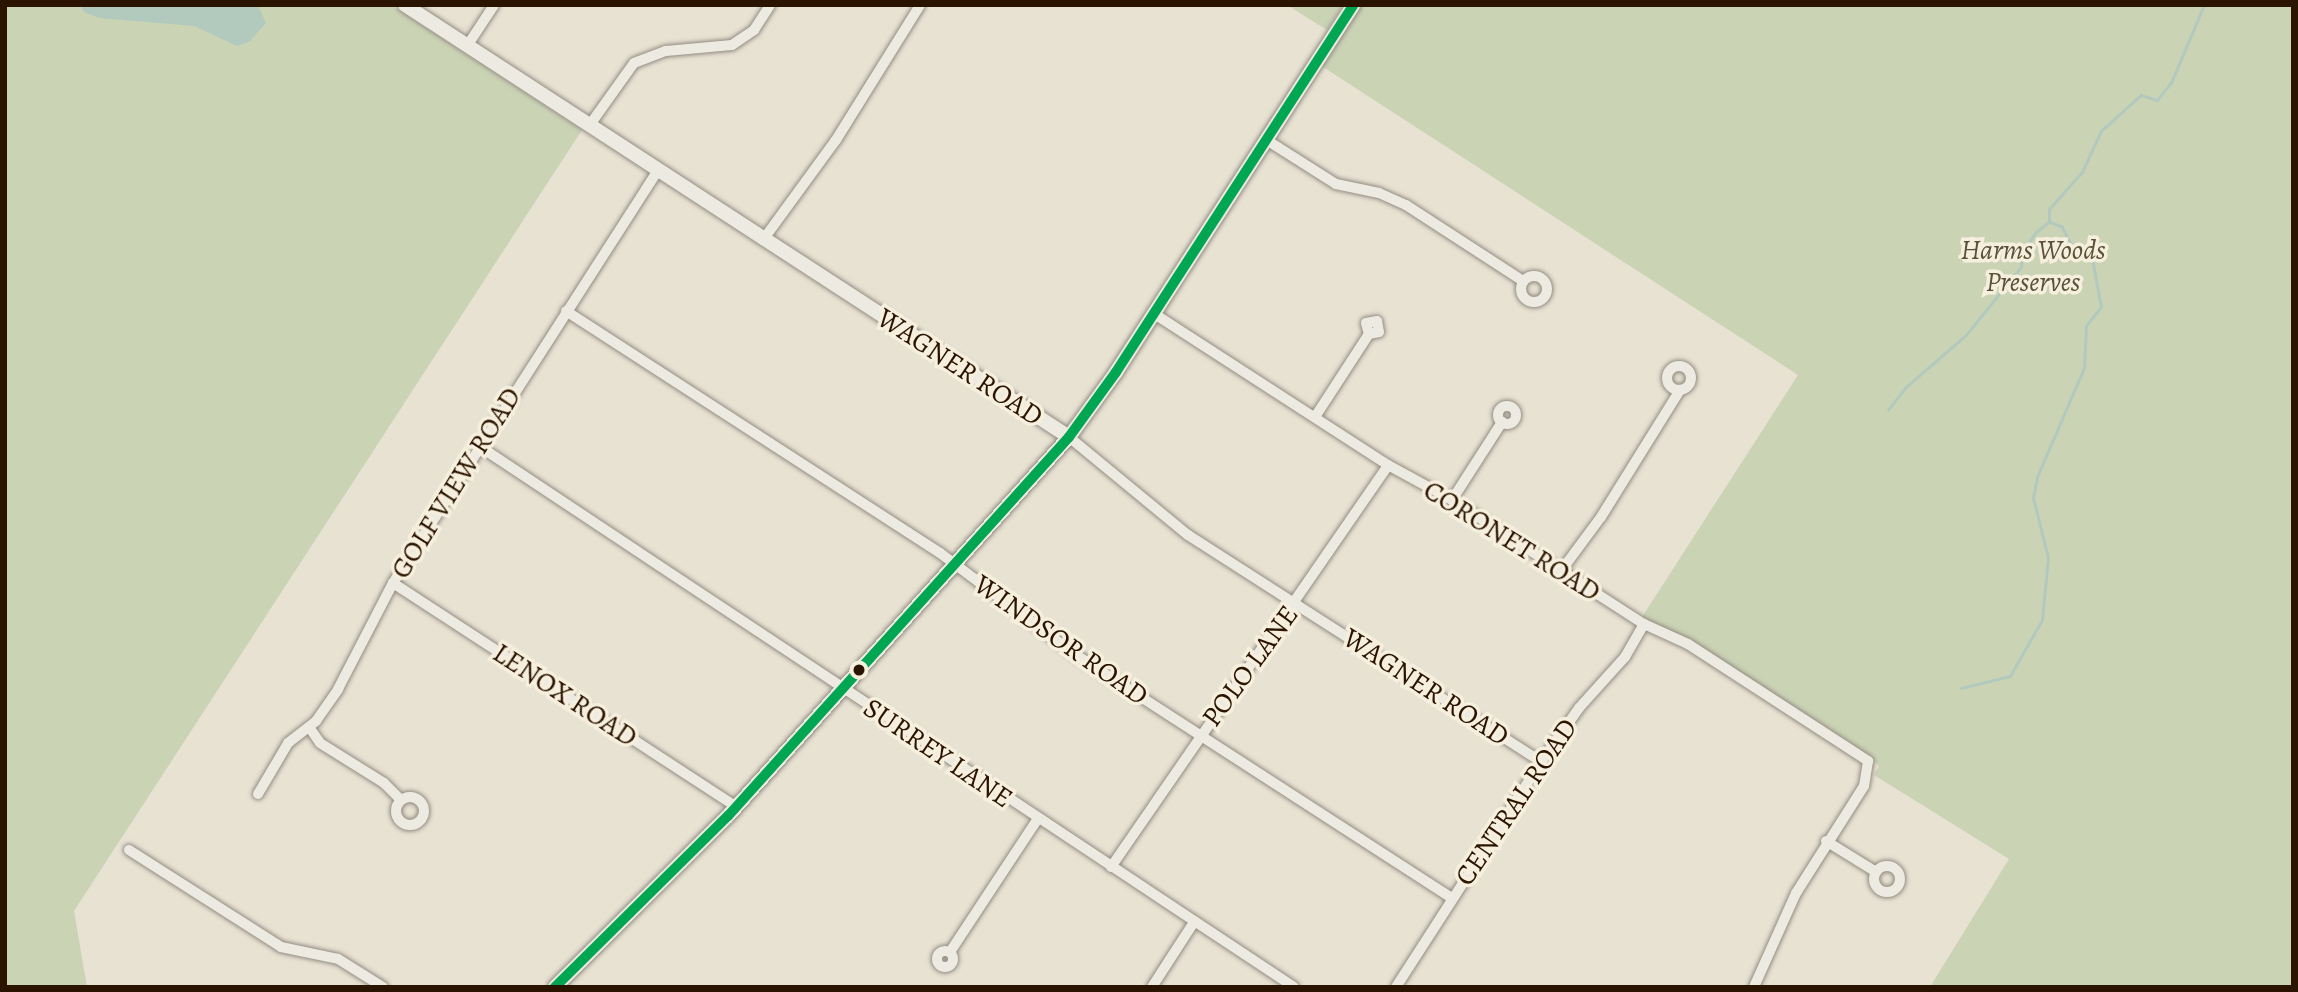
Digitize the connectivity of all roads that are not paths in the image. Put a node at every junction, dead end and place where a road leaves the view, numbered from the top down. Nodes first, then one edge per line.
1 (405, 5) edge
2 (494, 5) edge
3 (770, 5) edge
4 (920, 5) edge
5 (1353, 5) edge
6 (467, 46) junction
7 (589, 127) junction
8 (1265, 139) junction
9 (657, 171) junction
10 (763, 240) junction
11 (1523, 281) dead end
12 (566, 311) junction
13 (1153, 313) junction
14 (1369, 334) dead end
15 (1680, 390) dead end
16 (1315, 417) junction
17 (1502, 422) dead end
18 (1069, 437) junction
19 (479, 446) junction
20 (1388, 465) junction
21 (1452, 500) junction
22 (957, 565) junction
23 (1562, 571) junction
24 (393, 583) junction
25 (1296, 603) junction
26 (1644, 624) junction
27 (845, 688) junction
28 (309, 727) junction
29 (1200, 735) junction
30 (1541, 762) junction
31 (258, 794) dead end
32 (401, 800) dead end
33 (736, 807) junction
34 (1037, 820) junction
35 (1826, 841) junction
36 (129, 850) dead end
37 (1111, 867) junction
38 (1876, 872) dead end
39 (1452, 898) junction
40 (1194, 922) junction
41 (950, 952) dead end
42 (383, 987) edge
43 (555, 987) edge
44 (1152, 987) edge
45 (1294, 987) edge
46 (1396, 987) edge
47 (1754, 987) edge

1 - 6 main road, WAGNER ROAD
2 - 6 street
3 - 7 street
4 - 10 street
5 - 8 main road
6 - 7 main road, WAGNER ROAD
7 - 9 main road, WAGNER ROAD
8 - 11 street
8 - 13 main road
9 - 10 main road, WAGNER ROAD
9 - 12 street, GOLF VIEW ROAD
10 - 18 main road, WAGNER ROAD
12 - 19 street, GOLF VIEW ROAD
12 - 22 street, WINDSOR ROAD
13 - 16 street, CORONET ROAD
13 - 18 main road
14 - 16 street
15 - 23 street
16 - 20 street, CORONET ROAD
17 - 21 street
18 - 22 main road
18 - 25 street, WAGNER ROAD
19 - 24 street, GOLF VIEW ROAD
19 - 27 street, SURREY LANE
20 - 21 street, CORONET ROAD
20 - 25 street, POLO LANE
21 - 23 street, CORONET ROAD
22 - 27 main road
22 - 29 street, WINDSOR ROAD
23 - 26 street, CORONET ROAD
24 - 28 street, GOLF VIEW ROAD
24 - 33 street, LENOX ROAD
25 - 29 street, POLO LANE
25 - 30 street, WAGNER ROAD
26 - 30 street, CENTRAL ROAD
26 - 35 street, CORONET ROAD
27 - 33 main road
27 - 34 street, SURREY LANE
28 - 31 street, GOLF VIEW ROAD
28 - 32 street
29 - 37 street, POLO LANE
29 - 39 street, WINDSOR ROAD
30 - 39 street, CENTRAL ROAD
33 - 43 main road
34 - 37 street, SURREY LANE
34 - 41 street
35 - 38 street
35 - 47 street
36 - 42 street
37 - 40 street, SURREY LANE
39 - 46 street, CENTRAL ROAD
40 - 44 street
40 - 45 street, SURREY LANE

